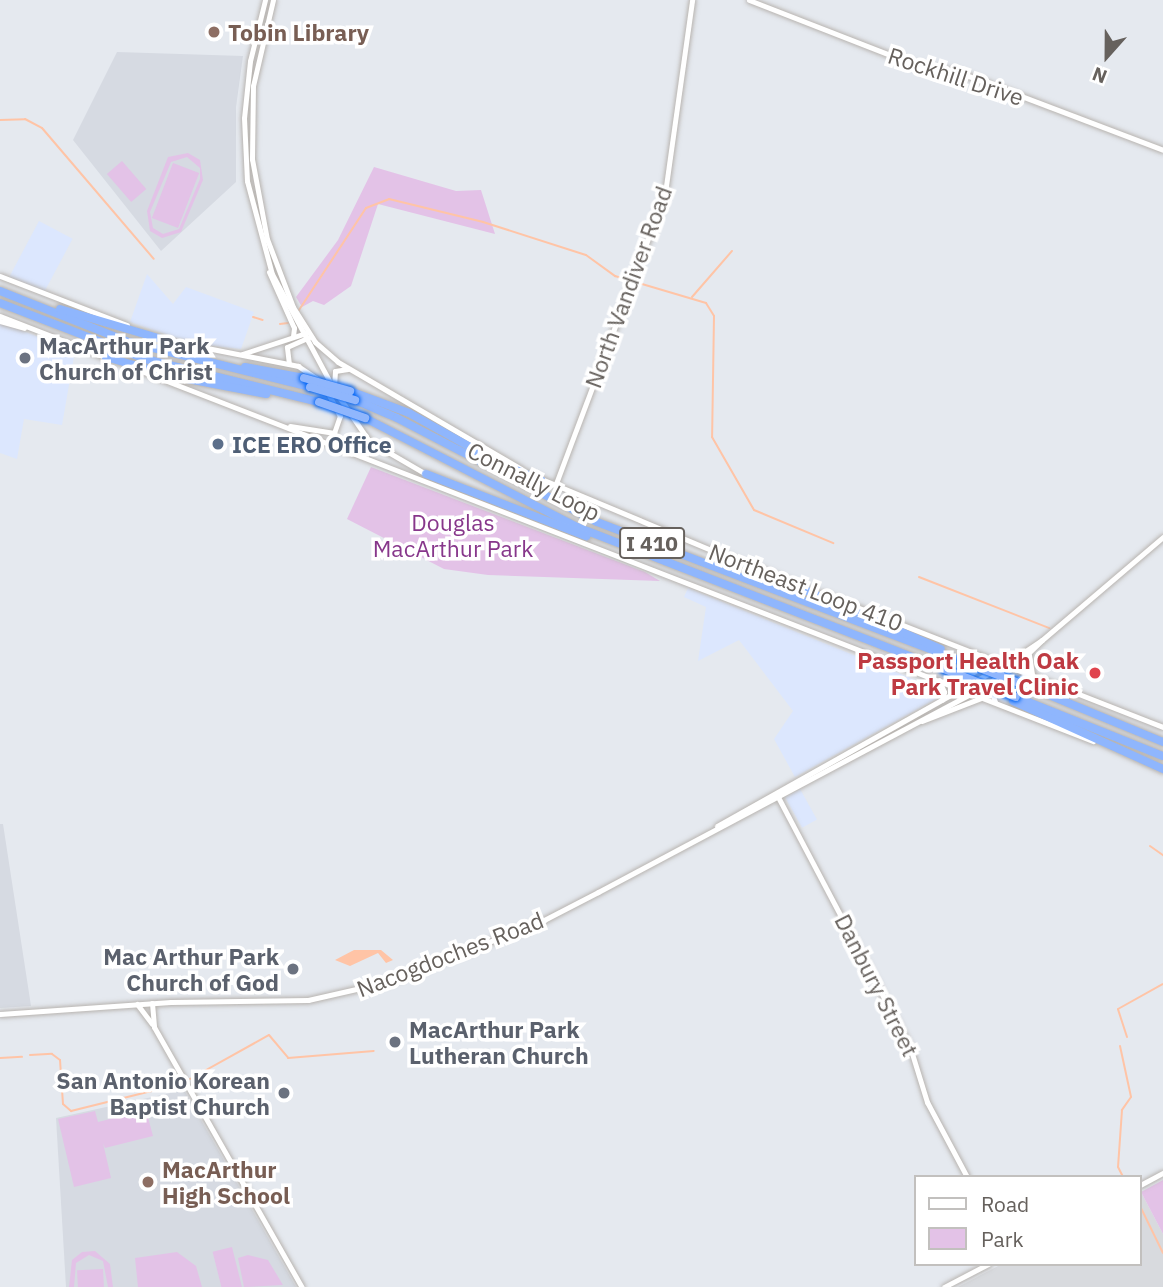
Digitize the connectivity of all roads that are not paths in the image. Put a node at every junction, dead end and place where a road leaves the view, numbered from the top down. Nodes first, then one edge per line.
1 (265, 0) edge
2 (273, 0) edge
3 (692, 0) edge
4 (749, 0) edge
5 (1163, 150) edge
6 (267, 262) junction
7 (0, 276) edge
8 (0, 290) edge
9 (21, 298) junction
10 (0, 303) edge
11 (0, 318) edge
12 (307, 335) junction
13 (293, 336) junction
14 (168, 341) junction
15 (239, 355) junction
16 (106, 357) junction
17 (206, 363) junction
18 (289, 364) junction
19 (351, 370) junction
20 (334, 389) junction
21 (319, 402) junction
22 (268, 421) junction
23 (426, 474) junction
24 (541, 480) junction
25 (555, 486) junction
26 (511, 516) junction
27 (1163, 537) edge
28 (654, 558) junction
29 (747, 565) junction
30 (1042, 640) junction
31 (1030, 654) junction
32 (981, 655) junction
33 (961, 661) junction
34 (1006, 664) junction
35 (1014, 667) junction
36 (1032, 674) junction
37 (942, 682) junction
38 (963, 689) junction
39 (972, 693) junction
40 (984, 699) junction
41 (1015, 699) junction
42 (941, 702) junction
43 (997, 704) junction
44 (918, 722) junction
45 (1163, 727) edge
46 (1163, 743) edge
47 (1163, 756) edge
48 (1163, 769) edge
49 (778, 797) junction
50 (712, 830) junction
51 (152, 1003) junction
52 (137, 1004) junction
53 (0, 1014) edge
54 (154, 1027) junction
55 (1163, 1173) edge
56 (966, 1175) edge
57 (1142, 1184) edge
58 (984, 1266) edge
59 (302, 1287) edge
60 (944, 1287) edge

1 - 6 main road
2 - 12 main road
3 - 25 main road, North Vandiver Road
4 - 5 main road, Rockhill Drive
6 - 12 main road
6 - 13 main road
7 - 14 main road
8 - 9 highway, Connally Loop / I 410
9 - 14 highway
9 - 17 highway, Connally Loop / I 410
10 - 21 highway, Connally Loop / I 410
11 - 16 main road, Northeast Loop 410
12 - 13 main road
12 - 18 main road
12 - 19 main road, Northeast Loop 410
12 - 20 main road
13 - 15 main road
14 - 15 main road
15 - 18 main road
16 - 21 highway
16 - 22 main road, Northeast Loop 410
17 - 24 highway, bridge
17 - 33 highway, Connally Loop / I 410, bridge
18 - 22 main road
19 - 20 main road
19 - 24 main road, Northeast Loop 410
20 - 23 main road
21 - 28 highway, Connally Loop / I 410, bridge
22 - 26 main road, Northeast Loop 410
23 - 26 main road
23 - 28 highway
24 - 25 main road, Northeast Loop 410
25 - 29 main road, Northeast Loop 410
26 - 37 main road, Northeast Loop 410
27 - 30 main road, Nacogdoches Road
28 - 41 highway, Connally Loop / I 410, bridge
29 - 32 main road, Northeast Loop 410
29 - 33 highway
30 - 31 main road, Nacogdoches Road
30 - 34 main road, Nacogdoches Road
31 - 35 main road, Nacogdoches Road
31 - 36 main road
32 - 34 main road, Northeast Loop 410
32 - 37 main road
33 - 46 highway, Connally Loop / I 410, bridge
34 - 35 main road, Northeast Loop 410
34 - 38 main road, Nacogdoches Road
35 - 36 main road, Northeast Loop 410
35 - 39 main road, Nacogdoches Road
36 - 43 main road
36 - 45 main road, Northeast Loop 410
37 - 38 main road, Northeast Loop 410
37 - 42 main road
38 - 39 main road, Northeast Loop 410
38 - 42 main road, Nacogdoches Road
39 - 40 main road, Northeast Loop 410
39 - 44 main road, Nacogdoches Road
40 - 43 main road, Northeast Loop 410
40 - 44 main road
41 - 47 highway, Connally Loop / I 410
41 - 48 highway
42 - 50 main road, Nacogdoches Road
43 - 48 main road, Northeast Loop 410
44 - 49 main road, Nacogdoches Road
49 - 50 main road, Nacogdoches Road
49 - 56 main road, Danbury Street
50 - 51 main road, Nacogdoches Road
51 - 52 main road, Nacogdoches Road
51 - 54 main road
52 - 53 main road, Nacogdoches Road
52 - 54 main road
54 - 59 main road
55 - 57 main road
58 - 60 main road

